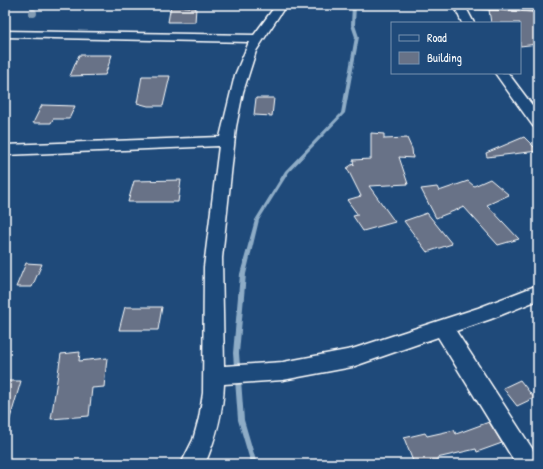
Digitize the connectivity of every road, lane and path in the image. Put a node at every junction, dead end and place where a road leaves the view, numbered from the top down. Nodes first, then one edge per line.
1 (281, 5) edge
2 (459, 5) edge
3 (465, 5) edge
4 (538, 8) edge
5 (468, 22) edge
6 (5, 34) edge
7 (255, 40) junction
8 (502, 74) edge
9 (538, 123) edge
10 (226, 141) junction
11 (5, 150) edge
12 (538, 292) edge
13 (443, 328) junction
14 (213, 376) junction
15 (193, 464) edge
16 (529, 464) edge

1 - 7 street
2 - 5 street
3 - 4 street
6 - 7 street
7 - 10 street
8 - 9 street
10 - 11 street
10 - 14 street
12 - 13 street
13 - 14 street
13 - 16 street
14 - 15 street

